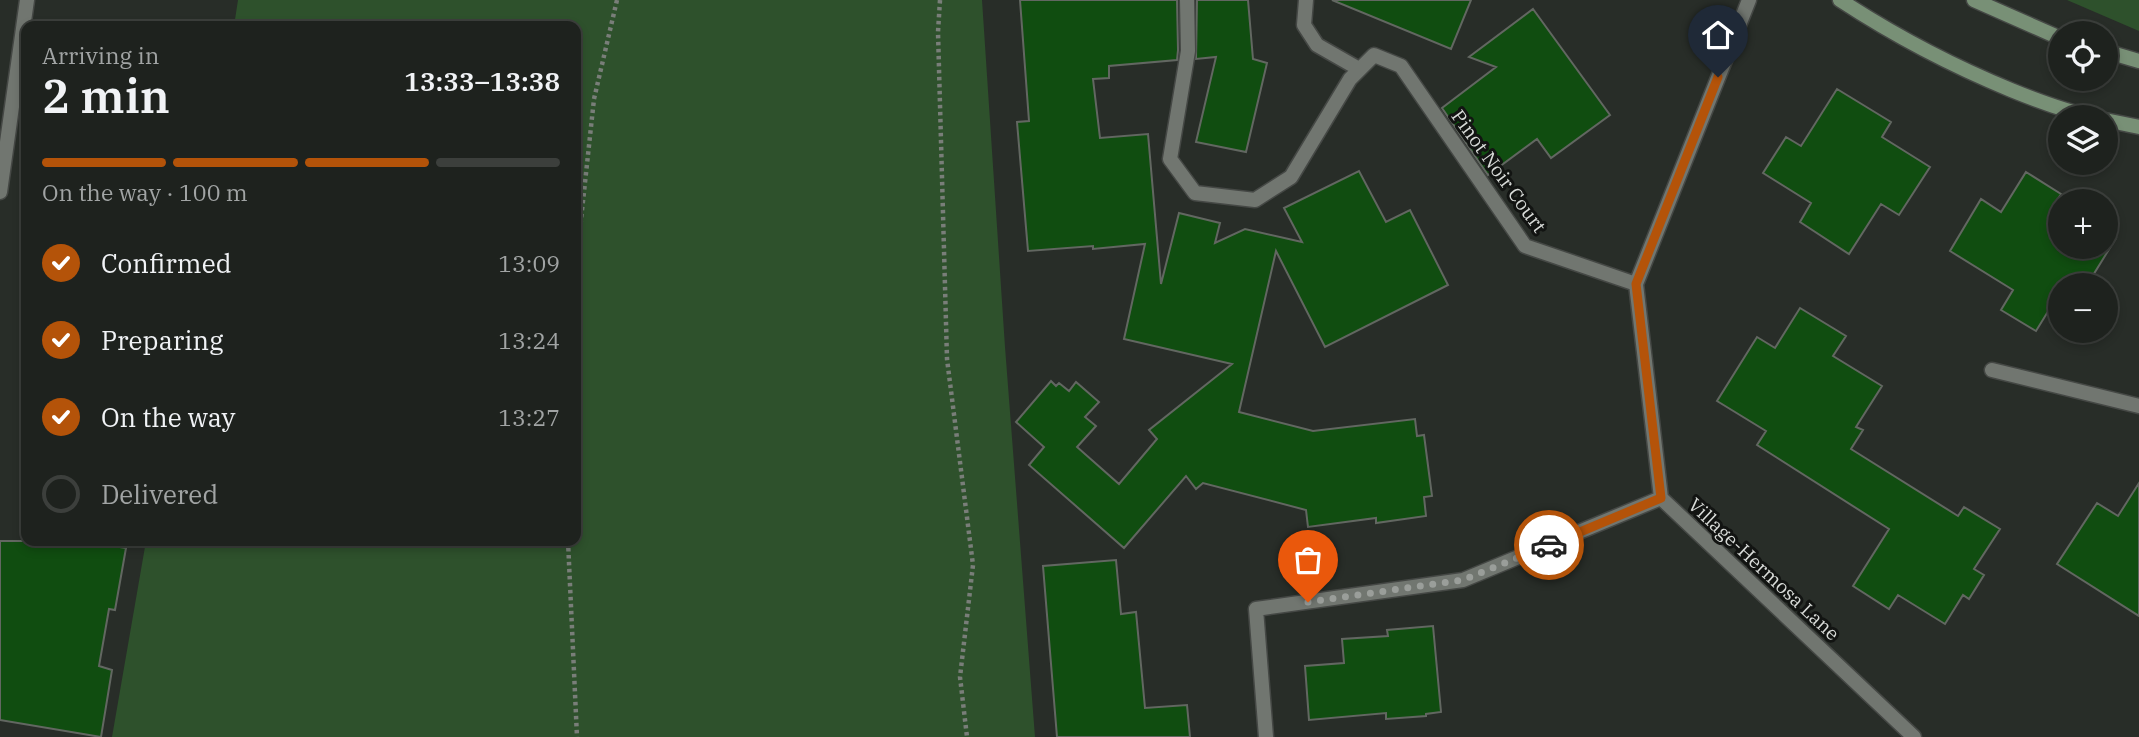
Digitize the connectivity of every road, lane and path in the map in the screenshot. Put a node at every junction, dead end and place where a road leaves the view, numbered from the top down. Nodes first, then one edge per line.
1 (27, 0) edge
2 (617, 0) edge
3 (940, 0) edge
4 (1187, 0) edge
5 (1306, 0) edge
6 (1749, 0) edge
7 (1840, 0) edge
8 (1974, 0) edge
9 (24, 21) edge
10 (2048, 33) edge
11 (21, 43) edge
12 (2118, 55) edge
13 (2139, 61) edge
14 (1359, 69) junction
15 (2049, 105) edge
16 (2118, 123) edge
17 (2139, 127) edge
18 (0, 192) edge
19 (581, 220) edge
20 (1636, 284) junction
21 (1992, 370) dead end
22 (2139, 406) edge
23 (1661, 498) junction
24 (568, 546) edge
25 (577, 737) edge
26 (967, 737) edge
27 (1266, 737) edge
28 (1914, 737) edge

1 - 9 street
2 - 19 path
3 - 26 path
4 - 14 street
5 - 14 street
6 - 20 street, Village-Hermosa Lane
7 - 15 street
8 - 10 street
11 - 18 street
12 - 13 street
14 - 20 street, Pinot Noir Court
16 - 17 street
20 - 23 street, Village-Hermosa Lane
21 - 22 street
23 - 27 street
23 - 28 street, Village-Hermosa Lane
24 - 25 path

